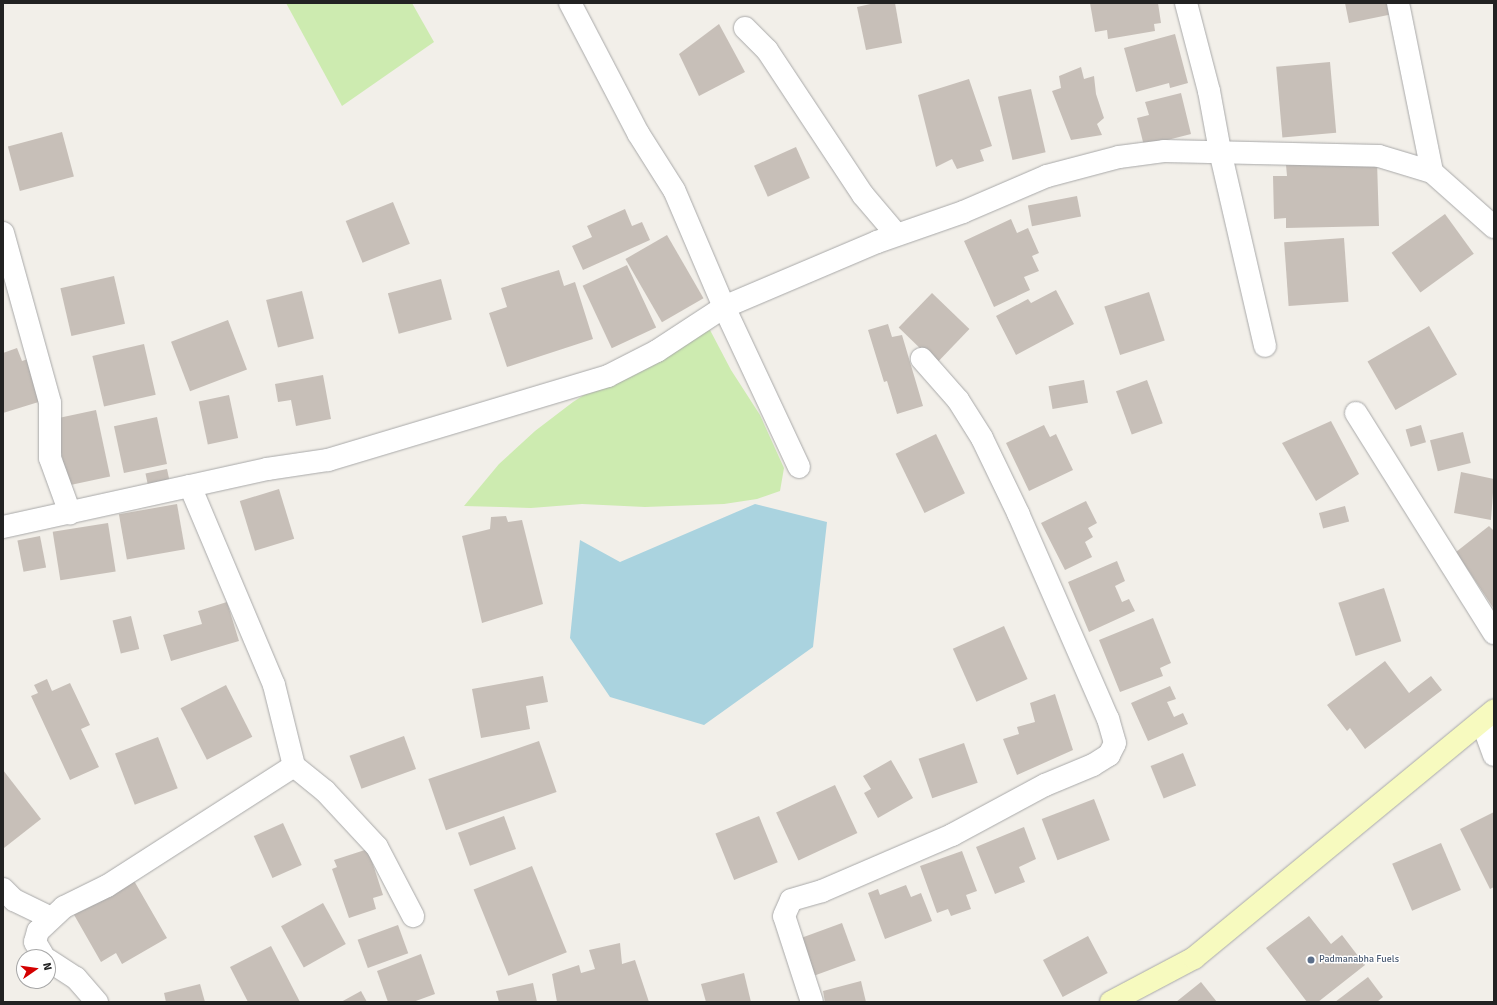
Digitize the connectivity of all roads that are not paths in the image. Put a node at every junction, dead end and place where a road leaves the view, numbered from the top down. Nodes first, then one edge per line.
1 (570, 3) edge
2 (1186, 3) edge
3 (1398, 3) edge
4 (745, 28) dead end
5 (1220, 151) junction
6 (1432, 172) junction
7 (1494, 227) edge
8 (3, 233) edge
9 (897, 235) junction
10 (724, 307) junction
11 (1264, 346) dead end
12 (922, 359) dead end
13 (1356, 413) dead end
14 (799, 467) dead end
15 (190, 486) junction
16 (70, 512) junction
17 (3, 527) edge
18 (1494, 633) edge
19 (1488, 717) edge
20 (1494, 754) edge
21 (294, 766) junction
22 (3, 889) edge
23 (413, 916) dead end
24 (52, 918) junction
25 (39, 949) edge
26 (56, 965) edge
27 (97, 1002) edge
28 (812, 1002) edge
29 (1111, 1002) edge

1 - 10 street
2 - 5 street
3 - 6 street
4 - 9 street
5 - 6 street
5 - 9 street
5 - 11 street
6 - 7 street
8 - 16 street
9 - 10 street
10 - 14 street
10 - 15 street
12 - 28 street
13 - 18 street
15 - 16 street
15 - 21 street
16 - 17 street
19 - 20 street
19 - 29 main road
21 - 23 street
21 - 24 street
22 - 24 street
24 - 25 street
26 - 27 street

